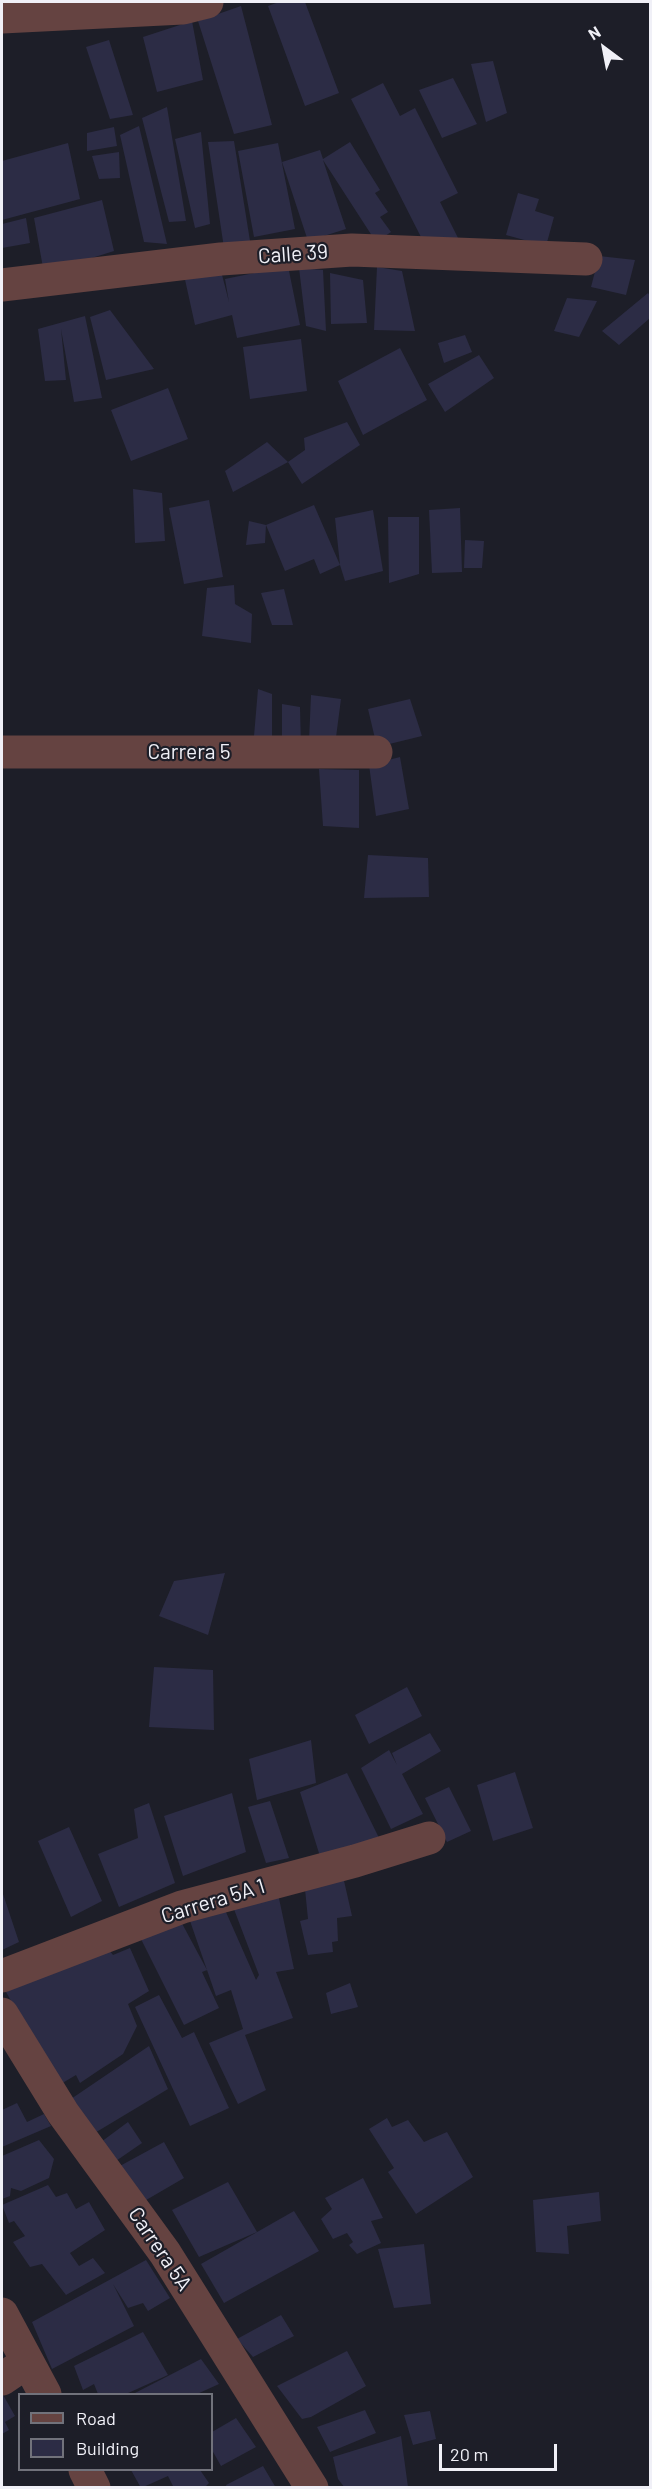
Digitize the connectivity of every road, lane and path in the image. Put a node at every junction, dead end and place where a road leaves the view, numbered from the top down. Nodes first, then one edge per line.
1 (207, 2) edge
2 (2, 17) edge
3 (586, 259) dead end
4 (2, 285) edge
5 (2, 752) edge
6 (376, 752) dead end
7 (429, 1838) dead end
8 (2, 1976) edge
9 (2, 2014) edge
10 (2, 2314) edge
11 (14, 2370) edge
12 (44, 2393) edge
13 (86, 2471) edge
14 (93, 2487) edge
15 (312, 2487) edge

1 - 2 street
3 - 4 street, Calle 39
5 - 6 street, Carrera 5
7 - 8 street, Carrera 5A 1
9 - 15 street, Carrera 5A
10 - 11 street
11 - 12 street
13 - 14 street

